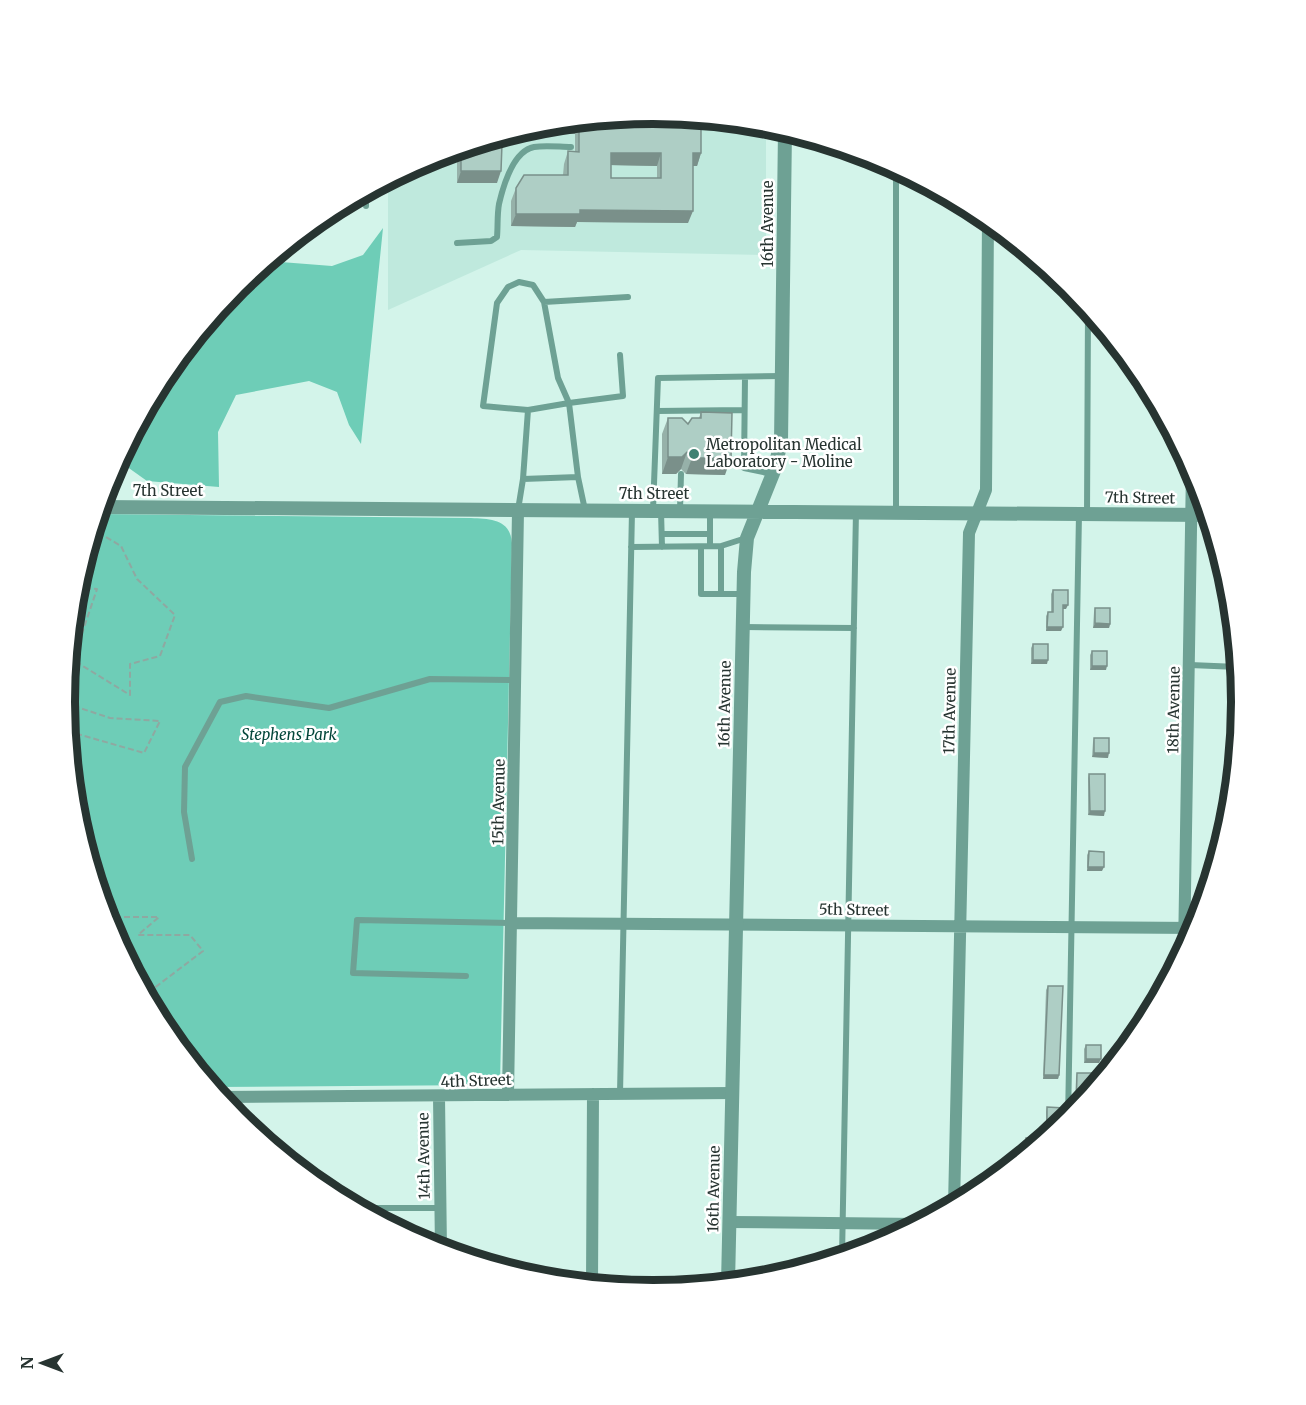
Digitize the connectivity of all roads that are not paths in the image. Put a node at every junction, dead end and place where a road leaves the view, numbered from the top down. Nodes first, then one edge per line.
1 (785, 140) edge
2 (571, 147) dead end
3 (896, 178) edge
4 (366, 201) edge
5 (366, 206) dead end
6 (988, 232) edge
7 (457, 243) dead end
8 (628, 297) dead end
9 (544, 302) junction
10 (1088, 321) edge
11 (620, 355) dead end
12 (783, 376) junction
13 (745, 377) junction
14 (569, 403) junction
15 (528, 410) junction
16 (744, 410) junction
17 (657, 411) junction
18 (681, 411) junction
19 (681, 423) edge
20 (681, 474) dead end
21 (772, 474) junction
22 (578, 477) junction
23 (523, 479) junction
24 (1192, 495) edge
25 (110, 507) edge
26 (518, 511) junction
27 (585, 511) junction
28 (632, 511) junction
29 (657, 511) junction
30 (680, 511) junction
31 (710, 511) junction
32 (757, 511) junction
33 (856, 511) junction
34 (896, 512) junction
35 (977, 513) junction
36 (1083, 514) junction
37 (1192, 516) junction
38 (1199, 516) edge
39 (662, 534) junction
40 (710, 534) junction
41 (747, 538) junction
42 (710, 546) junction
43 (721, 546) junction
44 (631, 547) junction
45 (662, 547) junction
46 (701, 547) junction
47 (721, 594) junction
48 (744, 594) junction
49 (743, 627) junction
50 (854, 628) junction
51 (1190, 665) junction
52 (1230, 667) edge
53 (516, 680) junction
54 (192, 859) dead end
55 (1190, 916) edge
56 (511, 923) junction
57 (624, 924) junction
58 (737, 924) junction
59 (848, 925) junction
60 (961, 926) junction
61 (1073, 926) junction
62 (1185, 928) edge
63 (466, 976) dead end
64 (733, 1093) junction
65 (593, 1094) junction
66 (620, 1094) junction
67 (508, 1095) junction
68 (231, 1097) edge
69 (439, 1097) junction
70 (1068, 1104) edge
71 (954, 1195) edge
72 (373, 1208) edge
73 (440, 1208) junction
74 (730, 1222) junction
75 (843, 1223) junction
76 (903, 1224) edge
77 (441, 1240) edge
78 (842, 1249) edge
79 (728, 1276) edge
80 (592, 1277) edge

1 - 12 street, 16th Avenue
2 - 7 lane
3 - 34 lane
4 - 5 lane
6 - 35 street, 17th Avenue
8 - 9 lane
9 - 14 lane
9 - 15 lane
10 - 36 lane
11 - 14 lane
12 - 13 lane
12 - 21 street, 16th Avenue
13 - 16 lane
13 - 17 lane
14 - 15 lane
14 - 22 lane
15 - 23 lane
16 - 18 lane
16 - 21 lane
17 - 18 lane
17 - 29 lane
18 - 19 lane
20 - 30 lane
21 - 32 street, 16th Avenue
22 - 23 lane
22 - 27 lane
23 - 26 lane
24 - 37 street, 18th Avenue
25 - 26 street, 7th Street
26 - 27 street, 7th Street
26 - 53 street, 15th Avenue
27 - 28 street, 7th Street
28 - 29 street, 7th Street
28 - 44 lane
29 - 30 street, 7th Street
29 - 39 lane
30 - 31 street, 7th Street
31 - 32 street, 7th Street
31 - 40 lane
32 - 33 street, 7th Street
32 - 41 street, 16th Avenue
33 - 34 street, 7th Street
33 - 50 lane
34 - 35 street, 7th Street
35 - 36 street, 7th Street
35 - 60 street, 17th Avenue
36 - 37 street, 7th Street
36 - 61 lane
37 - 38 street, 7th Street
37 - 51 street, 18th Avenue
39 - 40 lane
39 - 45 lane
40 - 42 lane
41 - 43 lane
41 - 48 street, 16th Avenue
42 - 43 lane
42 - 46 lane
43 - 47 lane
44 - 45 lane
44 - 57 lane
45 - 46 lane
46 - 47 lane
47 - 48 lane
48 - 49 street, 16th Avenue
49 - 50 lane
49 - 58 street, 16th Avenue
50 - 59 lane
51 - 52 lane
51 - 55 street, 18th Avenue
53 - 54 lane
53 - 56 street, 15th Avenue
56 - 57 street, 5th Street
56 - 63 lane
56 - 67 street, 15th Avenue
57 - 58 street, 5th Street
57 - 66 lane
58 - 59 street, 5th Street
58 - 64 street, 16th Avenue
59 - 60 street, 5th Street
59 - 75 lane
60 - 61 street, 5th Street
60 - 71 street, 17th Avenue
61 - 62 street, 5th Street
61 - 70 lane
64 - 66 street, 4th Street
64 - 74 street, 16th Avenue
65 - 66 street, 4th Street
65 - 67 street, 4th Street
65 - 80 street
67 - 69 street, 4th Street
68 - 69 street, 4th Street
69 - 73 street, 14th Avenue
72 - 73 lane
73 - 77 street, 14th Avenue
74 - 75 street
74 - 79 street, 16th Avenue
75 - 76 street
75 - 78 lane

